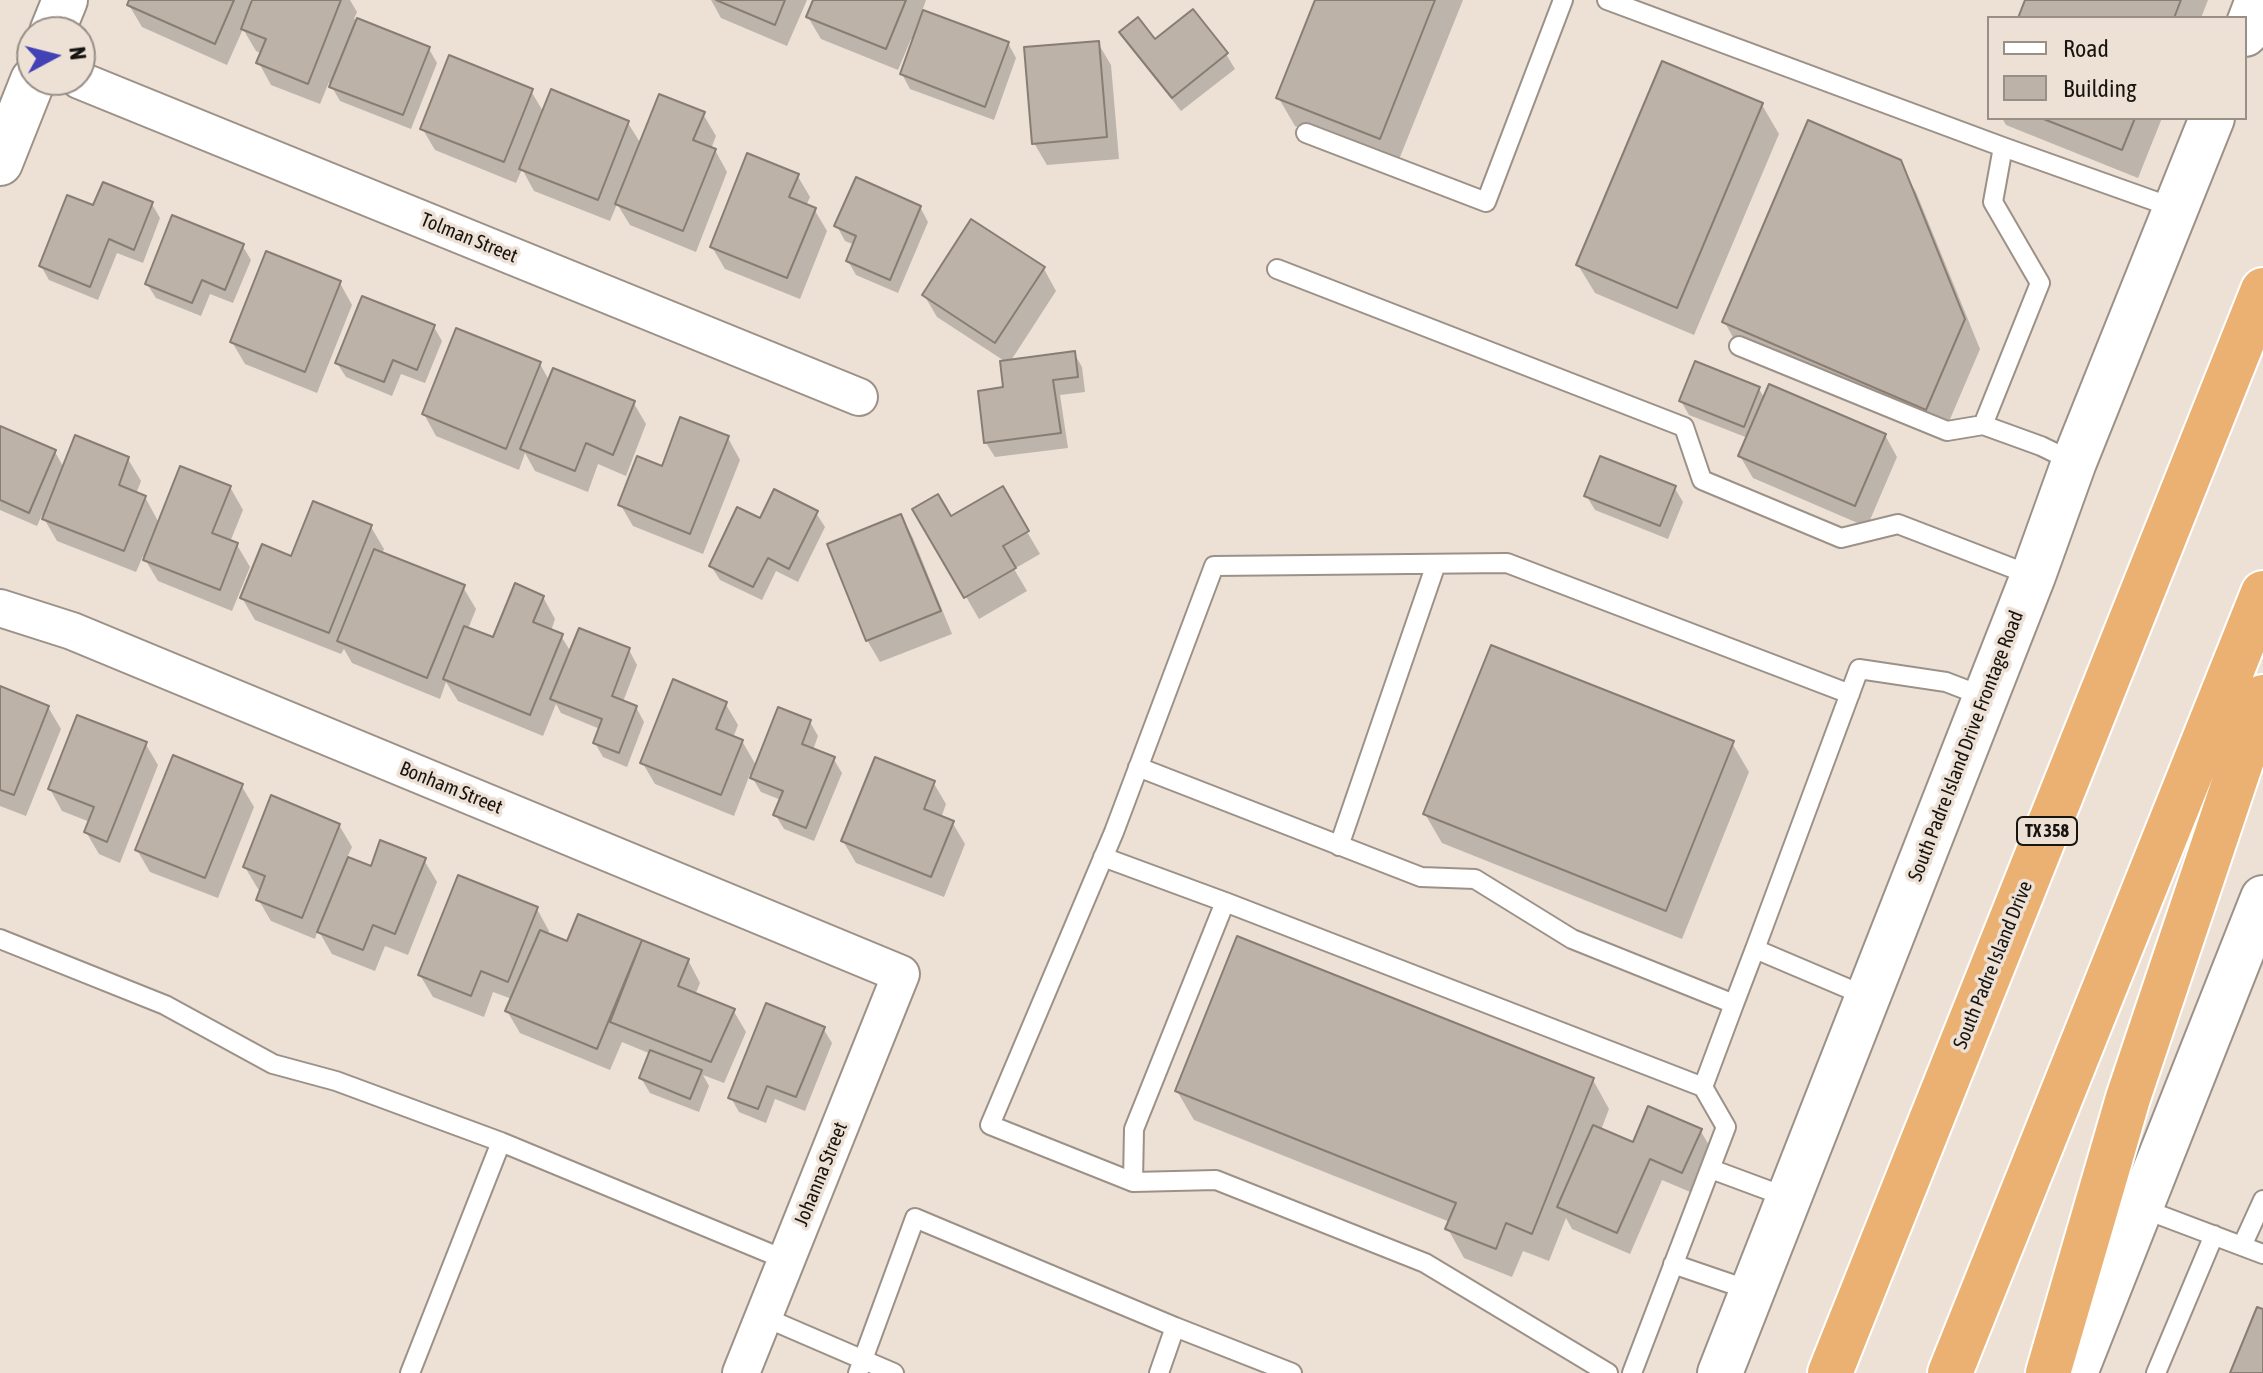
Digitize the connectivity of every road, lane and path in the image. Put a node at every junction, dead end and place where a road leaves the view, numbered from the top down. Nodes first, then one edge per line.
1 (1563, 0) edge
2 (1607, 0) edge
3 (2258, 0) edge
4 (2247, 29) edge
5 (96, 87) edge
6 (27, 96) edge
7 (2211, 120) edge
8 (1306, 133) dead end
9 (2003, 147) junction
10 (0, 163) edge
11 (2177, 209) junction
12 (1277, 269) dead end
13 (2263, 290) edge
14 (1739, 346) dead end
15 (859, 397) dead end
16 (1983, 425) junction
17 (2074, 462) junction
18 (1436, 564) junction
19 (2033, 576) junction
20 (2263, 593) edge
21 (0, 608) edge
22 (1850, 694) junction
23 (1985, 697) junction
24 (2263, 697) edge
25 (1138, 767) junction
26 (1339, 846) junction
27 (1103, 857) junction
28 (2263, 898) edge
29 (1225, 902) junction
30 (0, 939) edge
31 (2255, 942) edge
32 (1755, 949) junction
33 (901, 974) joint
34 (1868, 997) junction
35 (1734, 1004) junction
36 (1703, 1087) junction
37 (501, 1142) junction
38 (1711, 1169) junction
39 (1133, 1182) junction
40 (1789, 1198) junction
41 (2263, 1200) edge
42 (2141, 1208) junction
43 (2214, 1235) junction
44 (2242, 1246) junction
45 (2263, 1254) edge
46 (786, 1260) junction
47 (1673, 1264) junction
48 (1752, 1291) junction
49 (764, 1317) junction
50 (1175, 1327) junction
51 (860, 1366) edge
52 (410, 1373) edge
53 (741, 1373) edge
54 (894, 1373) edge
55 (1159, 1373) edge
56 (1292, 1373) edge
57 (1608, 1373) edge
58 (1632, 1373) edge
59 (1720, 1373) edge
60 (1830, 1373) edge
61 (1950, 1373) edge
62 (2048, 1373) edge
63 (2075, 1373) edge
64 (2156, 1373) edge

1 - 8 lane
2 - 9 lane
3 - 4 main road
5 - 15 street, Tolman Street
6 - 10 main road
7 - 11 main road, South Padre Island Drive Frontage Road
9 - 11 lane
9 - 16 lane
11 - 17 main road, South Padre Island Drive Frontage Road
12 - 19 lane
13 - 60 highway, South Padre Island Drive / TX 358
14 - 16 lane
16 - 17 lane
17 - 19 main road, South Padre Island Drive Frontage Road
18 - 22 lane
18 - 25 lane
18 - 26 lane
19 - 23 main road, South Padre Island Drive Frontage Road
20 - 61 highway
21 - 33 street, Bonham Street
22 - 23 lane
22 - 32 lane
23 - 34 main road, South Padre Island Drive Frontage Road
24 - 62 highway
25 - 26 lane
25 - 27 lane
26 - 35 lane
27 - 29 lane
27 - 39 lane
28 - 31 main road
29 - 36 lane
29 - 39 lane
30 - 37 lane
31 - 42 main road
32 - 34 lane
32 - 35 lane
33 - 46 street, Johanna Street
34 - 40 main road, South Padre Island Drive Frontage Road
35 - 36 lane
36 - 38 lane
37 - 46 lane
37 - 52 lane
38 - 40 lane
38 - 47 lane
39 - 57 lane
40 - 48 main road, South Padre Island Drive Frontage Road
41 - 44 lane
42 - 43 lane
42 - 63 main road
43 - 44 lane
43 - 64 lane
44 - 45 lane
46 - 49 street, Johanna Street
47 - 48 lane
47 - 58 lane
48 - 59 main road, South Padre Island Drive Frontage Road
49 - 51 lane
49 - 53 street, Johanna Street
50 - 51 lane
50 - 55 lane
50 - 56 lane
51 - 54 lane

